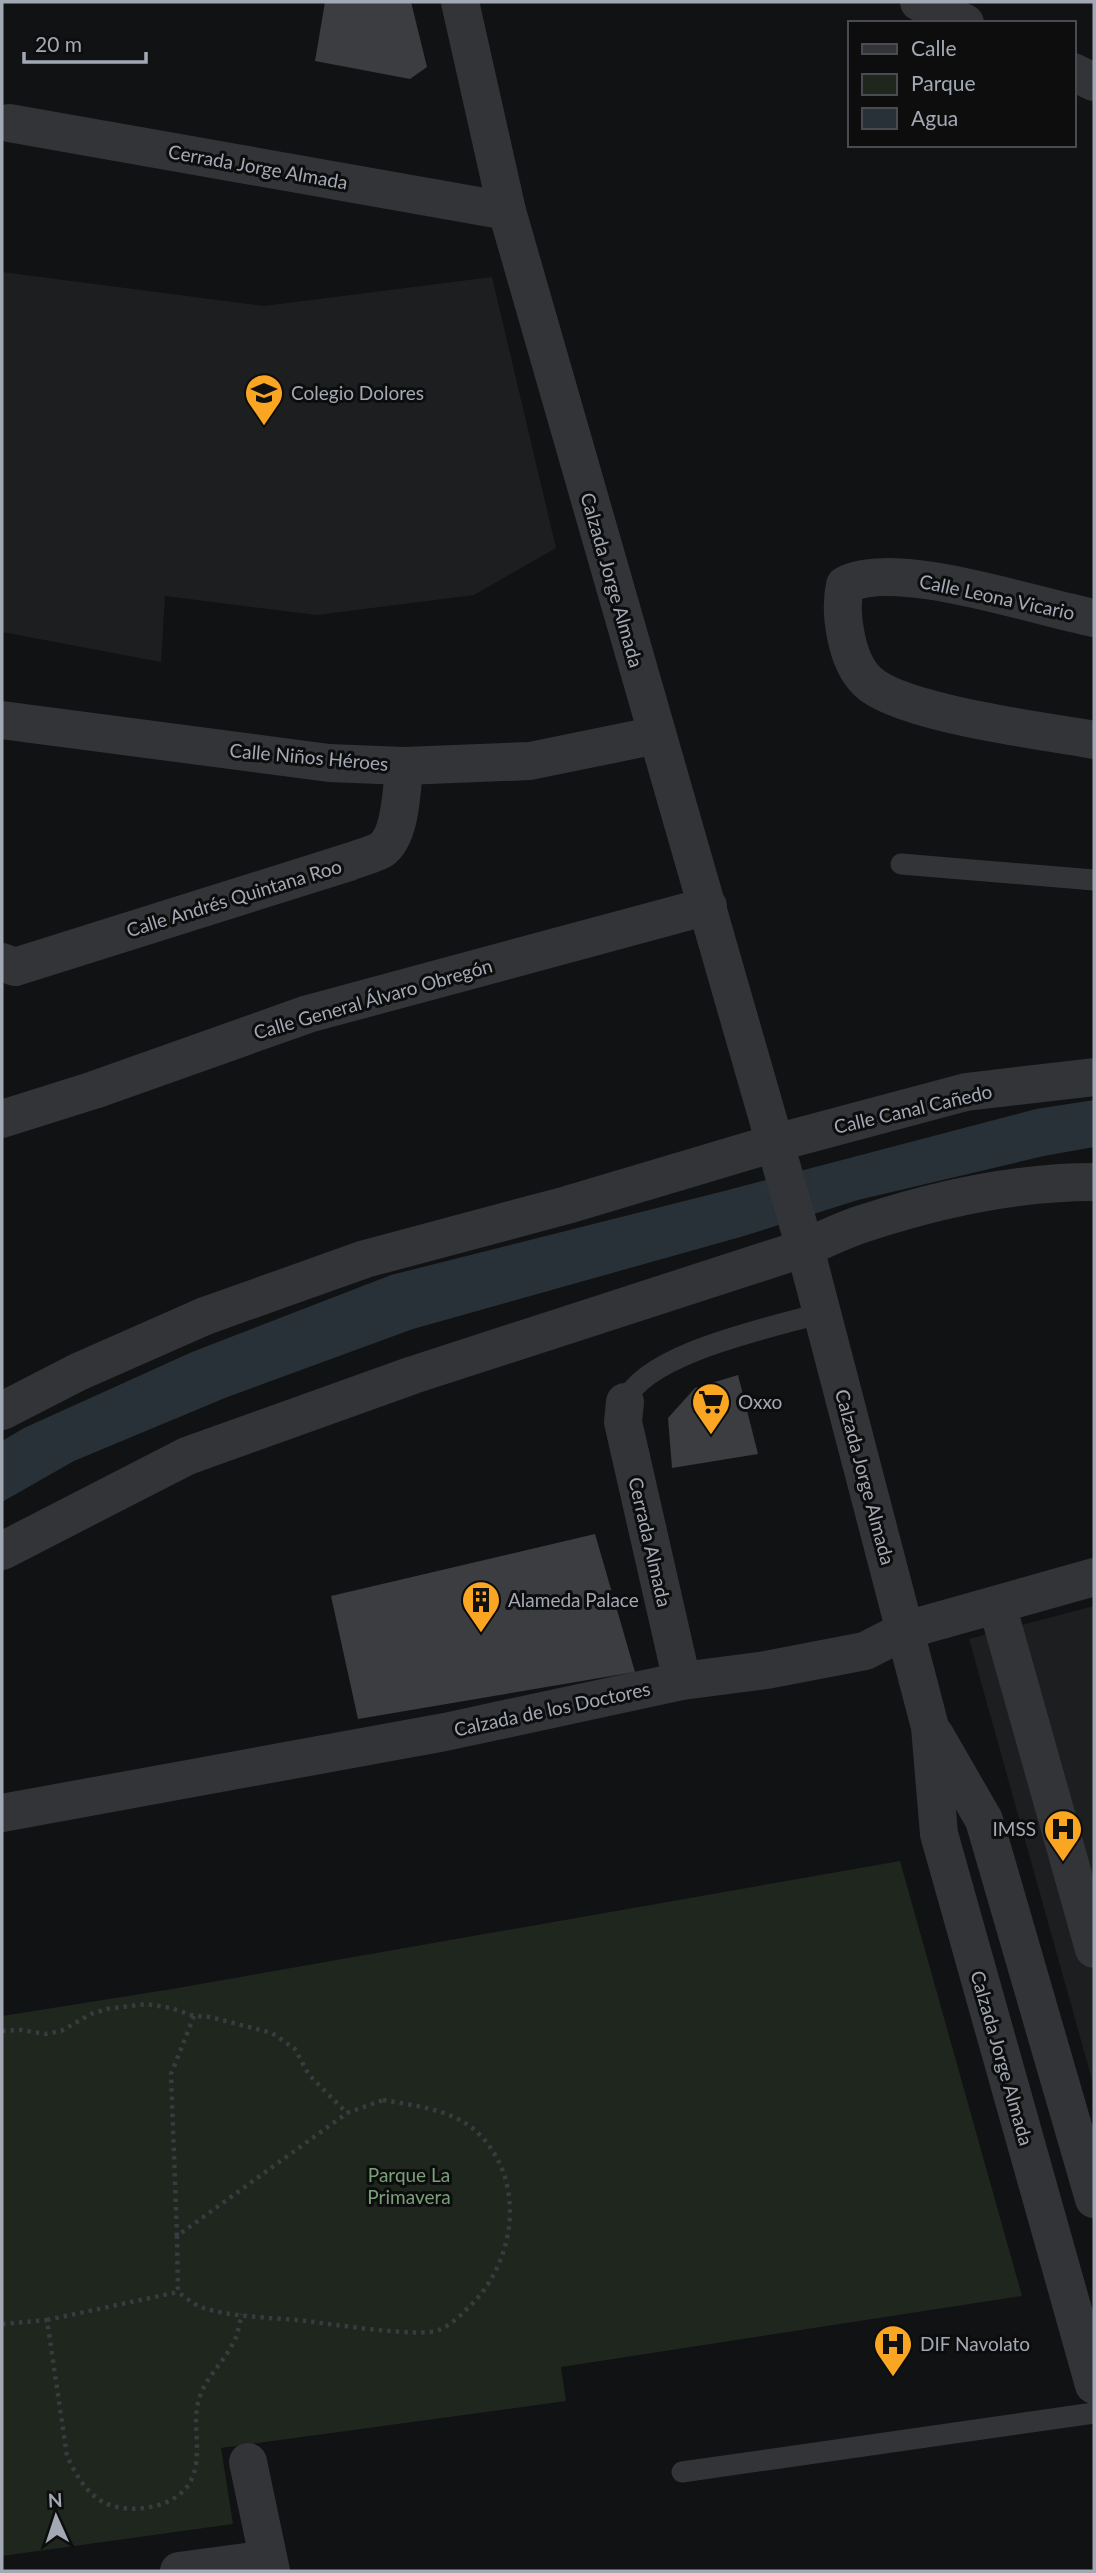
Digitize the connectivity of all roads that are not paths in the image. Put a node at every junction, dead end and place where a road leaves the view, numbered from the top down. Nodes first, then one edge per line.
1 (460, 2) edge
2 (919, 2) edge
3 (961, 21) edge
4 (1075, 73) edge
5 (1094, 82) edge
6 (9, 123) dead end
7 (507, 211) junction
8 (1094, 618) edge
9 (2, 720) edge
10 (657, 735) junction
11 (1094, 740) edge
12 (404, 766) junction
13 (901, 864) dead end
14 (1094, 880) edge
15 (708, 906) junction
16 (6, 969) edge
17 (1094, 1076) edge
18 (2, 1119) edge
19 (776, 1148) junction
20 (1094, 1182) edge
21 (802, 1238) junction
22 (822, 1312) junction
23 (625, 1402) joint
24 (2, 1411) edge
25 (2, 1551) edge
26 (1094, 1577) edge
27 (997, 1605) junction
28 (906, 1630) junction
29 (682, 1681) junction
30 (930, 1727) junction
31 (2, 1813) edge
32 (1094, 1949) edge
33 (1094, 2199) edge
34 (1094, 2385) edge
35 (1094, 2413) edge
36 (248, 2462) dead end
37 (682, 2472) dead end
38 (269, 2565) edge
39 (179, 2571) edge

1 - 7 street, Calzada Jorge Almada
2 - 3 street
4 - 5 street
6 - 7 street, Cerrada Jorge Almada
7 - 10 street, Calzada Jorge Almada
8 - 11 street, Calle Leona Vicario
9 - 12 street, Calle Niños Héroes
10 - 12 street, Calle Niños Héroes
10 - 15 street, Calzada Jorge Almada
12 - 16 street, Calle Andrés Quintana Roo
13 - 14 lane
15 - 18 street, Calle General Álvaro Obregón
15 - 19 street, Calzada Jorge Almada
17 - 19 street, Calle Canal Cañedo
19 - 21 street, Calzada Jorge Almada
19 - 24 street, Calle Canal Cañedo
20 - 21 street
21 - 22 street, Calzada Jorge Almada
21 - 25 street
22 - 23 lane
22 - 28 street, Calzada Jorge Almada
23 - 29 street, Cerrada Almada
26 - 27 street, Calzada de los Doctores
27 - 28 street, Calzada de los Doctores
27 - 32 street
28 - 29 street, Calzada de los Doctores
28 - 30 street, Calzada Jorge Almada
29 - 31 street, Calzada de los Doctores
30 - 33 street, Calzada Jorge Almada
30 - 34 street, Calzada Jorge Almada
35 - 37 lane
36 - 38 street
38 - 39 street

